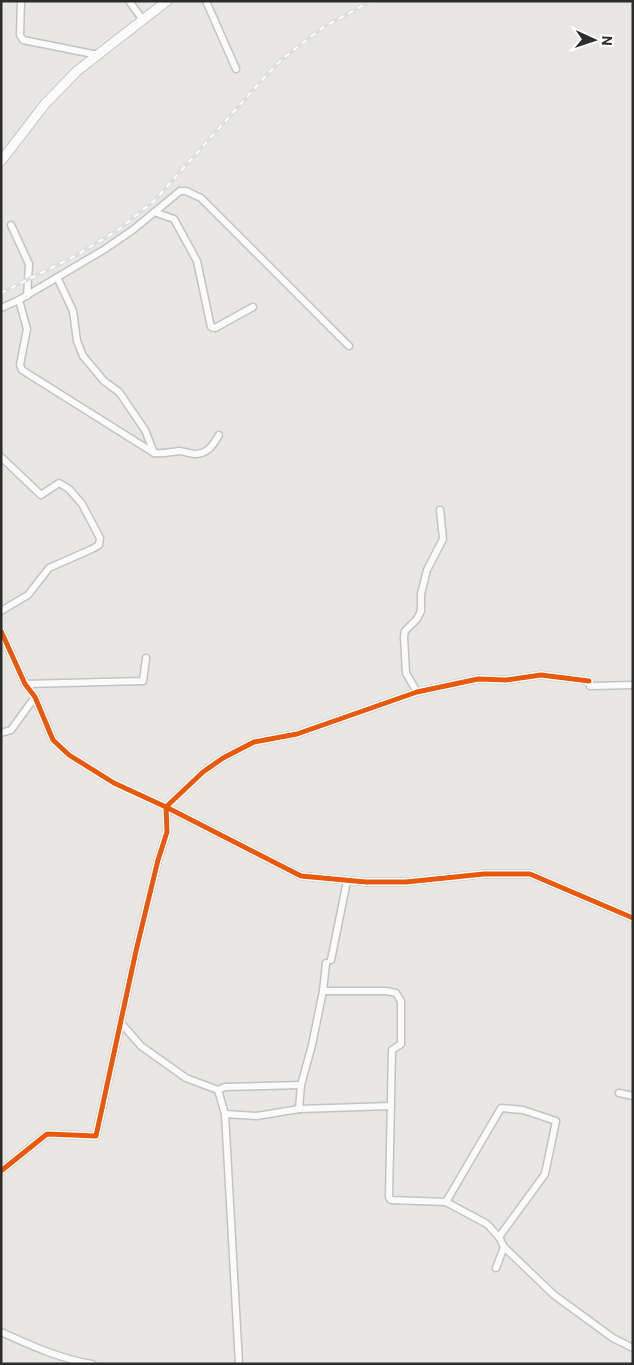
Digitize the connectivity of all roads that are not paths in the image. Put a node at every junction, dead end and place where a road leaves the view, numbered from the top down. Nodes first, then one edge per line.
1 (21, 1) edge
2 (130, 1) edge
3 (167, 1) edge
4 (206, 1) edge
5 (143, 20) junction
6 (98, 55) junction
7 (236, 69) dead end
8 (1, 161) edge
9 (154, 212) junction
10 (11, 225) dead end
11 (57, 278) junction
12 (26, 296) junction
13 (19, 300) junction
14 (253, 307) dead end
15 (1, 308) edge
16 (349, 346) dead end
17 (219, 435) dead end
18 (154, 453) junction
19 (1, 456) edge
20 (440, 510) dead end
21 (1, 611) edge
22 (1, 631) edge
23 (146, 658) dead end
24 (25, 684) junction
25 (633, 685) edge
26 (417, 692) junction
27 (35, 697) junction
28 (1, 733) edge
29 (166, 807) junction
30 (347, 880) junction
31 (633, 918) edge
32 (323, 991) junction
33 (121, 1023) junction
34 (301, 1085) junction
35 (218, 1090) junction
36 (619, 1093) dead end
37 (633, 1096) edge
38 (392, 1106) junction
39 (299, 1109) junction
40 (225, 1114) junction
41 (1, 1171) edge
42 (446, 1202) junction
43 (499, 1237) junction
44 (504, 1247) junction
45 (496, 1268) dead end
46 (1, 1332) edge
47 (633, 1348) edge
48 (92, 1364) edge
49 (238, 1364) edge

1 - 6 street
2 - 5 street
3 - 5 main road
4 - 7 street
5 - 6 main road
6 - 8 main road
9 - 11 street
9 - 14 street
9 - 16 street
10 - 12 street
11 - 12 street
11 - 18 street
12 - 13 street
13 - 15 street
13 - 18 street
17 - 18 street
19 - 21 street
20 - 26 street
22 - 24 street
23 - 24 street
24 - 27 street
25 - 26 street
26 - 29 street
27 - 28 street
27 - 29 street
29 - 30 street
29 - 33 street
30 - 31 street
30 - 32 street
32 - 34 street
32 - 38 street
33 - 35 street
33 - 41 street
34 - 35 street
34 - 39 street
35 - 40 street
36 - 37 street
38 - 39 street
38 - 42 street
39 - 40 street
40 - 49 street
42 - 43 street
42 - 43 street
43 - 44 street
44 - 45 street
44 - 47 street
46 - 48 street

